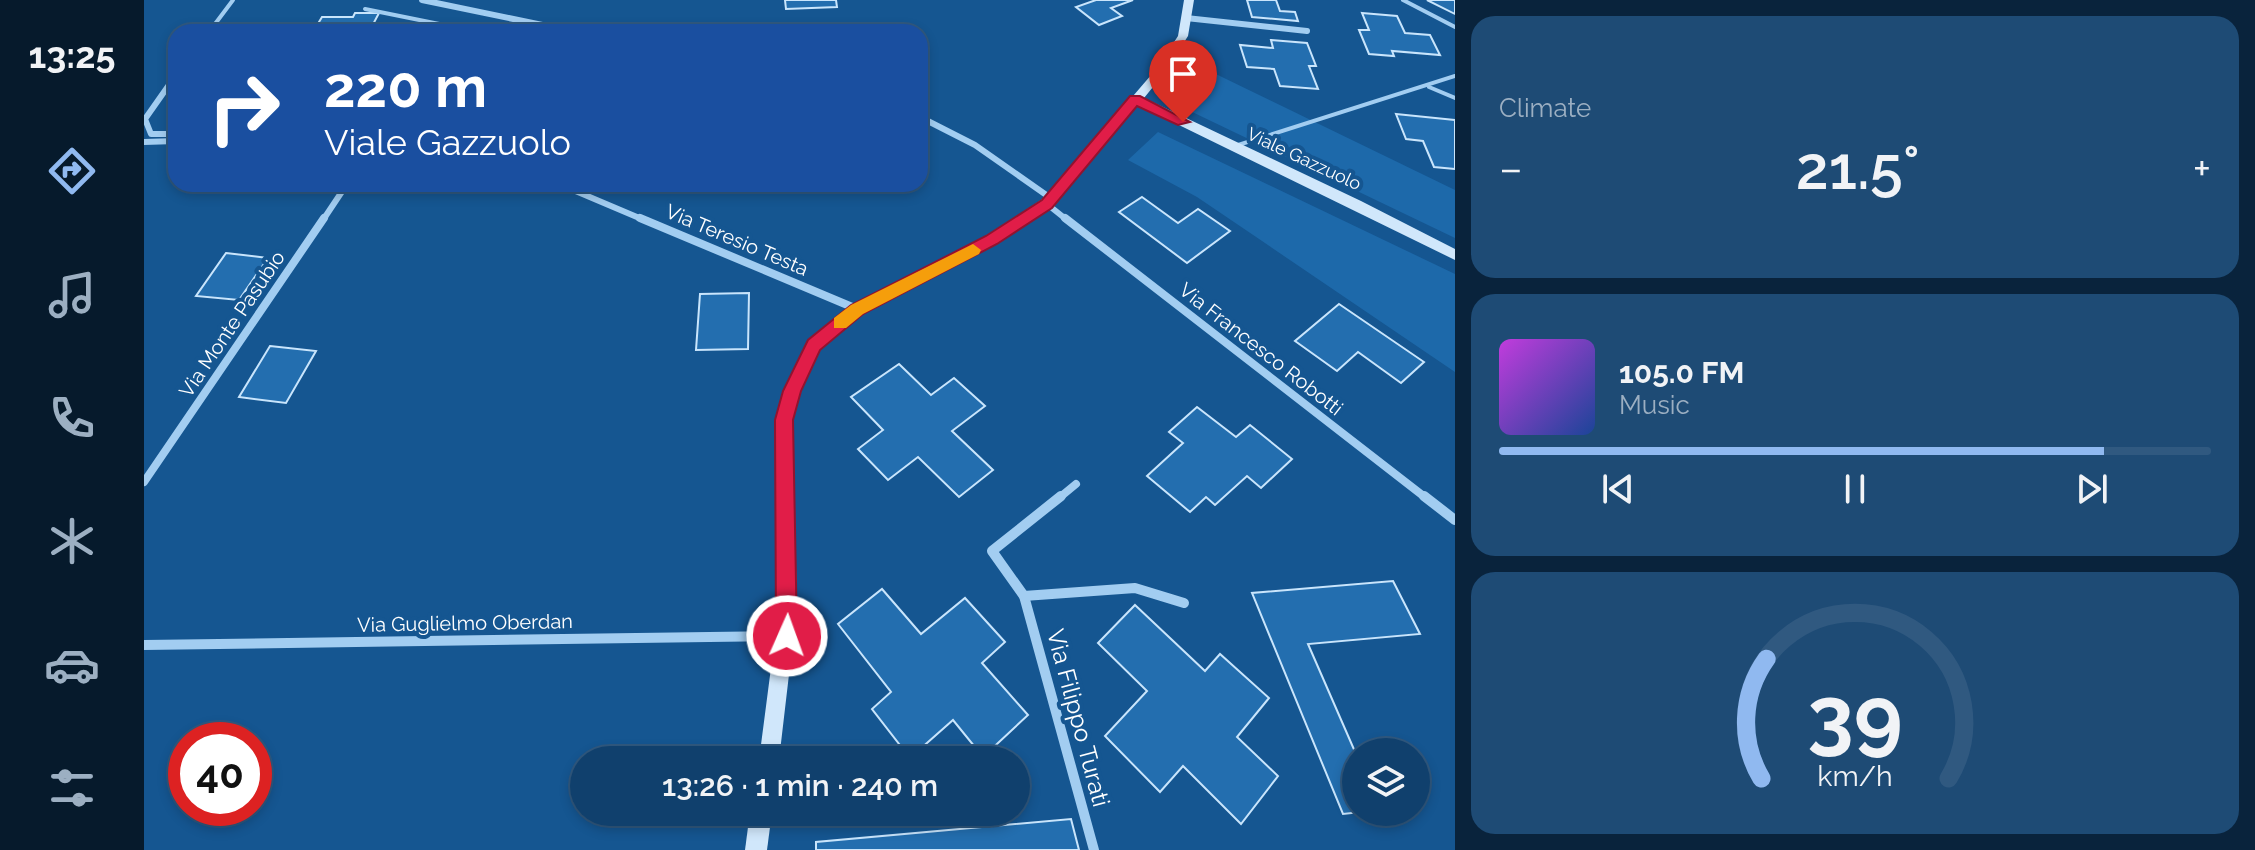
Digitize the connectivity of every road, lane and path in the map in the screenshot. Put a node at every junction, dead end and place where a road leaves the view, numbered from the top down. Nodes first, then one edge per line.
1 (233, 0) edge
2 (422, 0) edge
3 (1189, 0) edge
4 (1403, 0) edge
5 (365, 9) dead end
6 (1186, 18) junction
7 (425, 21) junction
8 (215, 24) edge
9 (424, 24) edge
10 (440, 24) edge
11 (538, 24) edge
12 (1455, 27) edge
13 (1307, 31) dead end
14 (1455, 76) edge
15 (168, 86) edge
16 (1428, 87) junction
17 (1455, 98) edge
18 (1135, 99) junction
19 (928, 121) edge
20 (168, 134) edge
21 (168, 141) edge
22 (144, 142) edge
23 (1235, 146) junction
24 (342, 192) edge
25 (578, 192) edge
26 (1050, 202) junction
27 (1455, 255) edge
28 (857, 309) junction
29 (144, 482) edge
30 (1076, 484) dead end
31 (1455, 520) edge
32 (1024, 596) junction
33 (1184, 603) dead end
34 (787, 636) junction
35 (144, 645) edge
36 (771, 746) edge
37 (759, 826) edge
38 (756, 850) edge
39 (1094, 850) edge

1 - 8 lane
2 - 11 street
3 - 6 street
4 - 12 lane
5 - 7 lane
6 - 13 street
6 - 18 street
7 - 9 lane
7 - 10 lane
14 - 16 lane
15 - 20 street
16 - 17 lane
16 - 23 lane
18 - 23 street, Viale Gazzuolo
18 - 26 street
19 - 26 street, Via Francesco Robotti
21 - 22 street
23 - 27 street, Viale Gazzuolo
24 - 29 street, Via Monte Pasubio
25 - 28 street, Via Teresio Testa
26 - 28 street
26 - 31 street, Via Francesco Robotti
28 - 34 street
30 - 32 street, Via Filippo Turati
32 - 33 street
32 - 39 street, Via Filippo Turati
34 - 35 street, Via Guglielmo Oberdan
34 - 36 street
37 - 38 street

